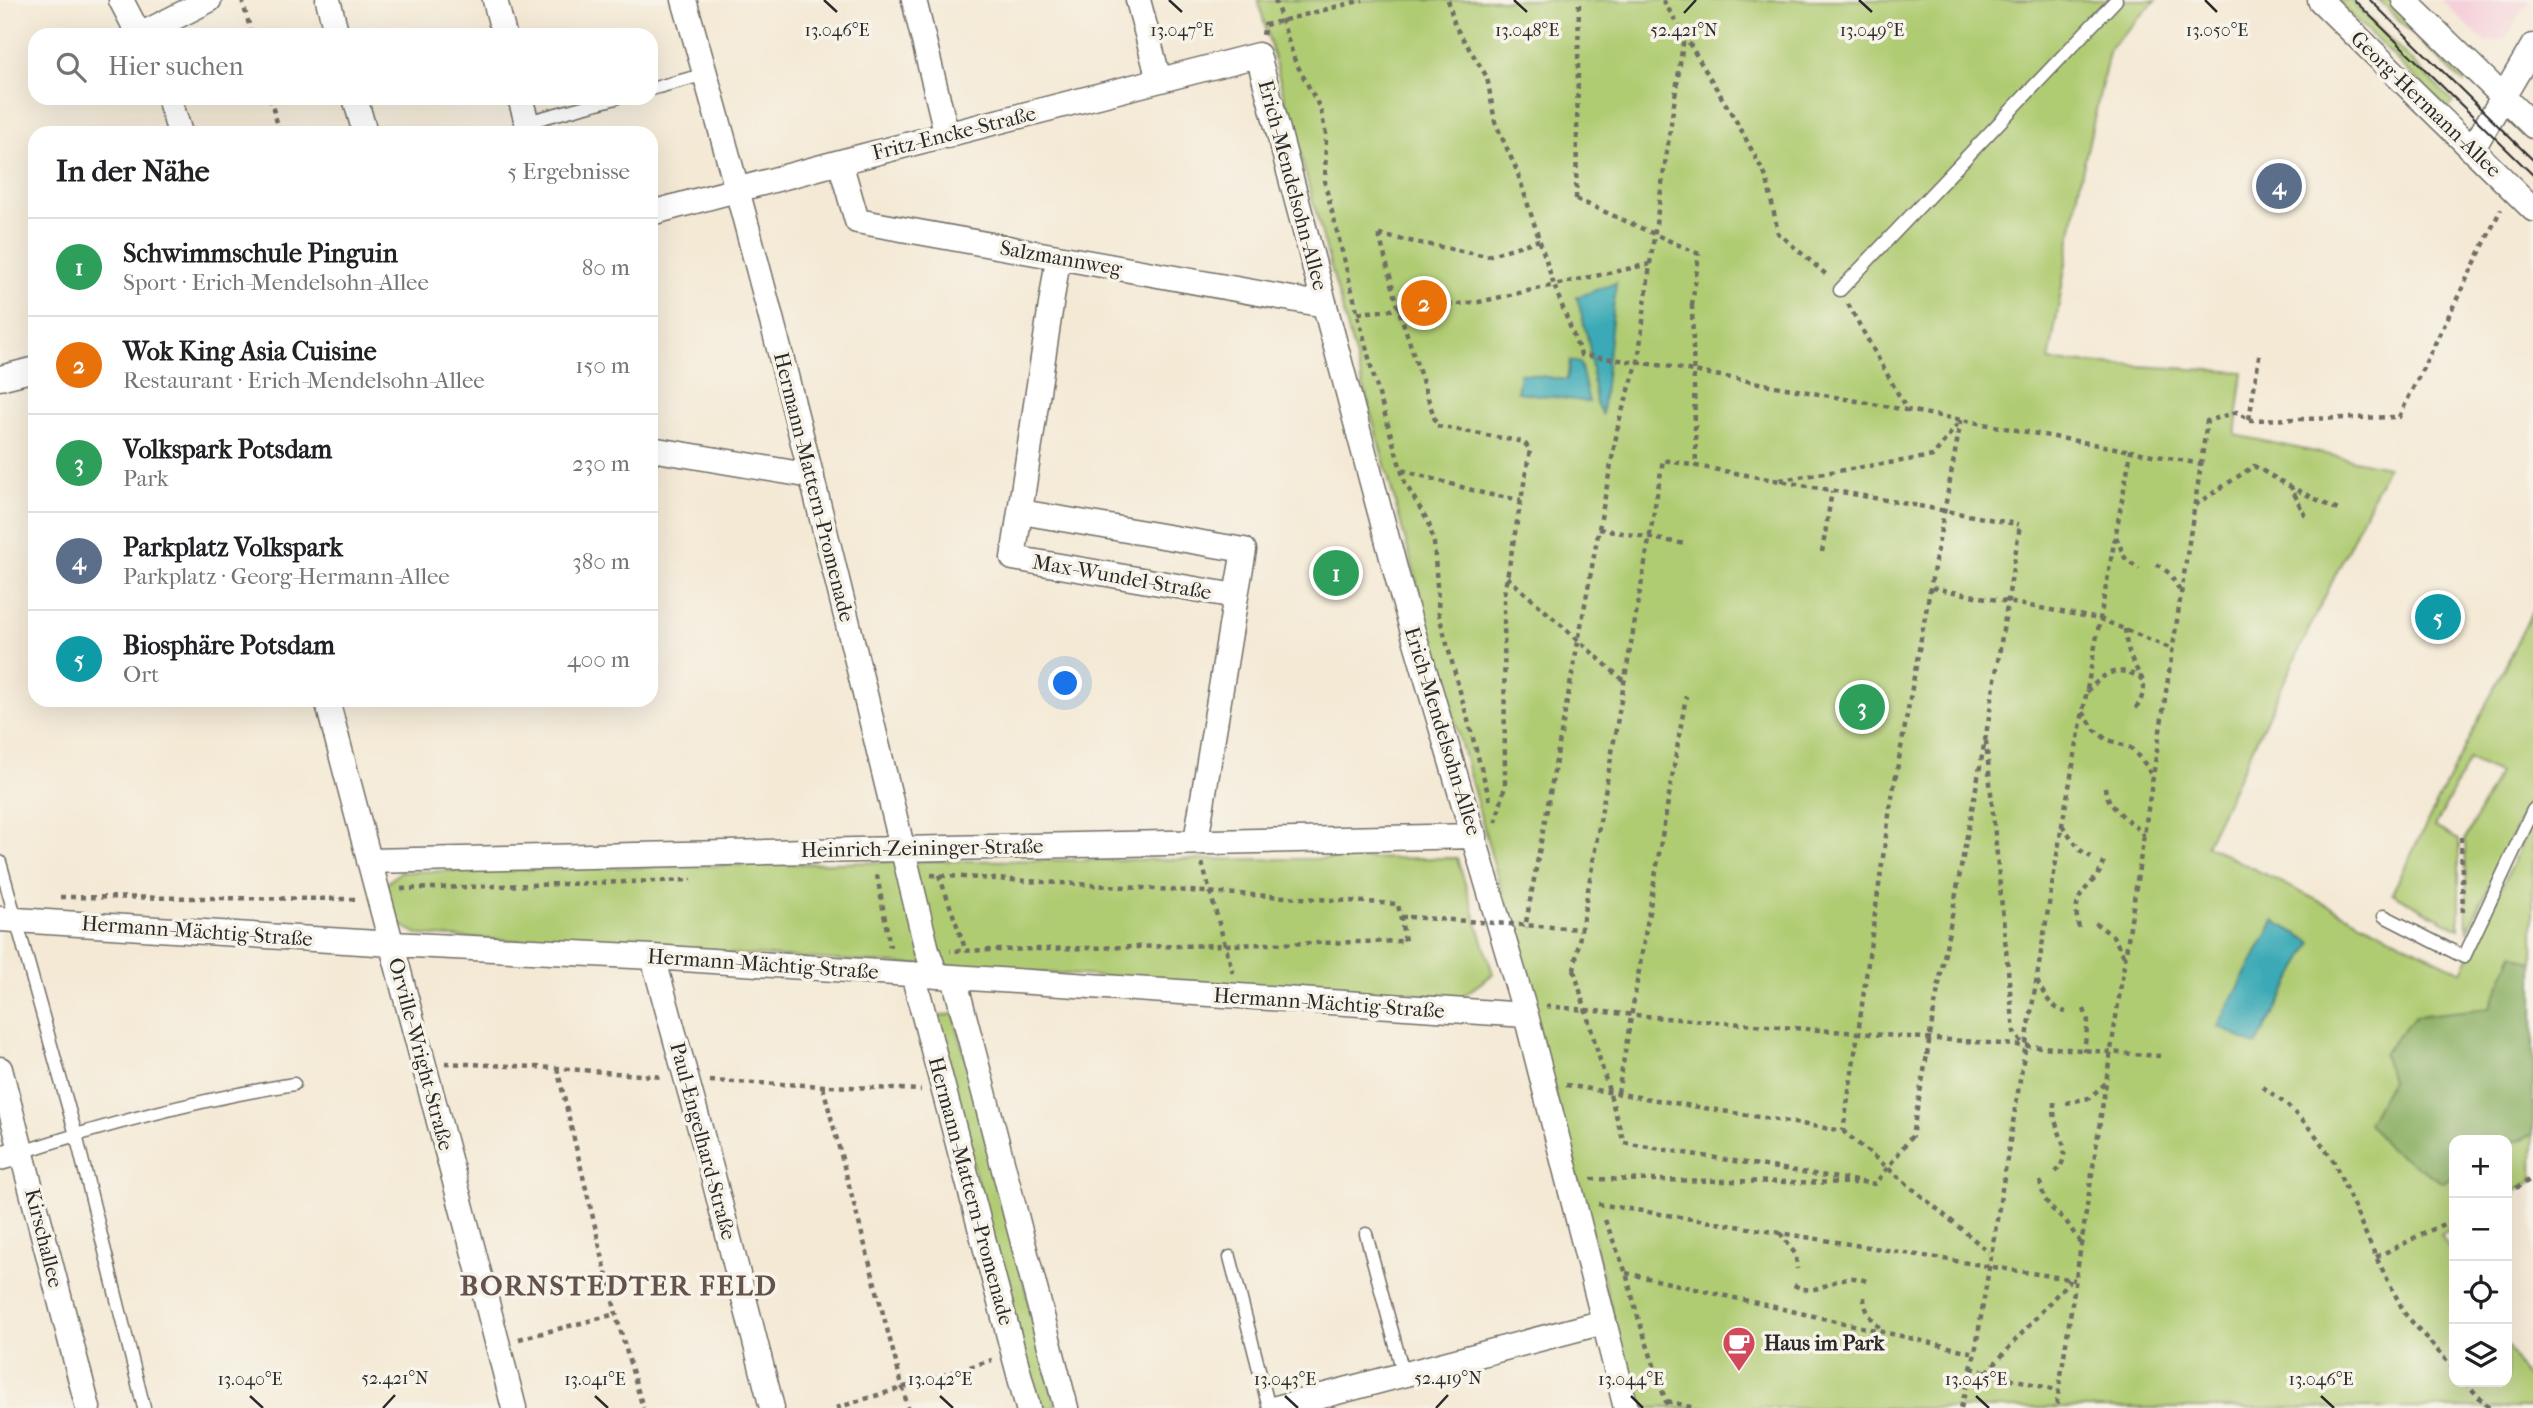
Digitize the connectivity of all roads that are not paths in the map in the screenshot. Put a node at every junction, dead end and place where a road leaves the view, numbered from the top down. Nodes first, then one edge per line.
1 (121, 0) edge
2 (209, 0) edge
3 (328, 0) edge
4 (495, 0) edge
5 (684, 0) edge
6 (914, 0) edge
7 (1138, 0) edge
8 (2116, 0) edge
9 (2320, 0) edge
10 (2404, 0) edge
11 (136, 28) edge
12 (154, 28) edge
13 (336, 28) edge
14 (502, 28) edge
15 (2533, 46) edge
16 (1258, 55) joint
17 (706, 74) junction
18 (1159, 80) junction
19 (658, 87) edge
20 (2503, 96) junction
21 (171, 105) edge
22 (357, 105) edge
23 (584, 105) edge
24 (526, 118) edge
25 (178, 126) edge
26 (363, 126) edge
27 (2533, 126) edge
28 (947, 136) junction
29 (2472, 150) junction
30 (840, 162) junction
31 (739, 189) junction
32 (2533, 209) edge
33 (658, 211) edge
34 (1058, 258) junction
35 (1840, 290) dead end
36 (1325, 306) junction
37 (28, 371) edge
38 (0, 377) edge
39 (658, 450) edge
40 (812, 477) junction
41 (1021, 512) junction
42 (1236, 596) junction
43 (329, 707) edge
44 (2533, 810) edge
45 (1487, 835) junction
46 (1196, 842) junction
47 (902, 848) junction
48 (369, 861) junction
49 (0, 862) edge
50 (2384, 916) dead end
51 (7, 919) edge
52 (392, 944) junction
53 (653, 957) junction
54 (934, 976) junction
55 (1537, 1017) junction
56 (0, 1069) edge
57 (294, 1084) dead end
58 (76, 1135) junction
59 (11, 1155) edge
60 (1366, 1234) dead end
61 (1230, 1257) dead end
62 (1604, 1322) junction
63 (1404, 1376) junction
64 (88, 1408) edge
65 (144, 1408) edge
66 (514, 1408) edge
67 (772, 1408) edge
68 (1028, 1408) edge
69 (1066, 1408) edge
70 (1269, 1408) edge
71 (1276, 1408) edge
72 (1626, 1408) edge

1 - 11 street
2 - 12 street
3 - 13 street
4 - 14 street
5 - 17 street, Hermann-Mattern-Promenade
6 - 28 street
7 - 18 street
8 - 35 lane
9 - 29 street, Georg-Hermann-Allee
10 - 20 street
15 - 20 street
16 - 18 street, Fritz-Encke-Straße
16 - 36 street, Erich-Mendelsohn-Allee
17 - 19 lane
17 - 31 street, Hermann-Mattern-Promenade
18 - 28 street, Fritz-Encke-Straße
20 - 27 street
20 - 29 street
21 - 25 street
22 - 26 street
23 - 24 lane
28 - 30 street, Fritz-Encke-Straße
29 - 32 street, Georg-Hermann-Allee
30 - 31 street, Fritz-Encke-Straße
30 - 34 street, Salzmannweg
31 - 33 street, Fritz-Encke-Straße
31 - 40 street, Hermann-Mattern-Promenade
34 - 36 street, Salzmannweg
34 - 41 street, Max-Wundel-Straße
36 - 45 street, Erich-Mendelsohn-Allee
37 - 38 street
39 - 40 street
40 - 47 street, Hermann-Mattern-Promenade
41 - 42 street, Max-Wundel-Straße
41 - 42 street, Max-Wundel-Straße
42 - 46 street, Max-Wundel-Straße
43 - 48 street, Orville-Wright-Straße
44 - 50 lane
45 - 46 street, Heinrich-Zeininger-Straße
45 - 55 street, Erich-Mendelsohn-Allee
46 - 47 street, Heinrich-Zeininger-Straße
47 - 48 street, Heinrich-Zeininger-Straße
47 - 54 street, Hermann-Mattern-Promenade
48 - 52 street, Orville-Wright-Straße
49 - 51 lane
51 - 52 street, Hermann-Mächtig-Straße
51 - 58 lane
52 - 53 street, Hermann-Mächtig-Straße
52 - 66 street, Orville-Wright-Straße
53 - 54 street, Hermann-Mächtig-Straße
53 - 67 street, Paul-Engelhard-Straße
54 - 55 street, Hermann-Mächtig-Straße
54 - 68 street, Hermann-Mattern-Promenade
54 - 69 street, Hermann-Mattern-Promenade
55 - 62 street, Erich-Mendelsohn-Allee
56 - 59 street, Kirschallee
57 - 58 lane
58 - 59 lane
58 - 65 lane
59 - 64 street, Kirschallee
60 - 63 lane
61 - 70 lane
62 - 63 street
62 - 72 street, Erich-Mendelsohn-Allee
63 - 71 street

